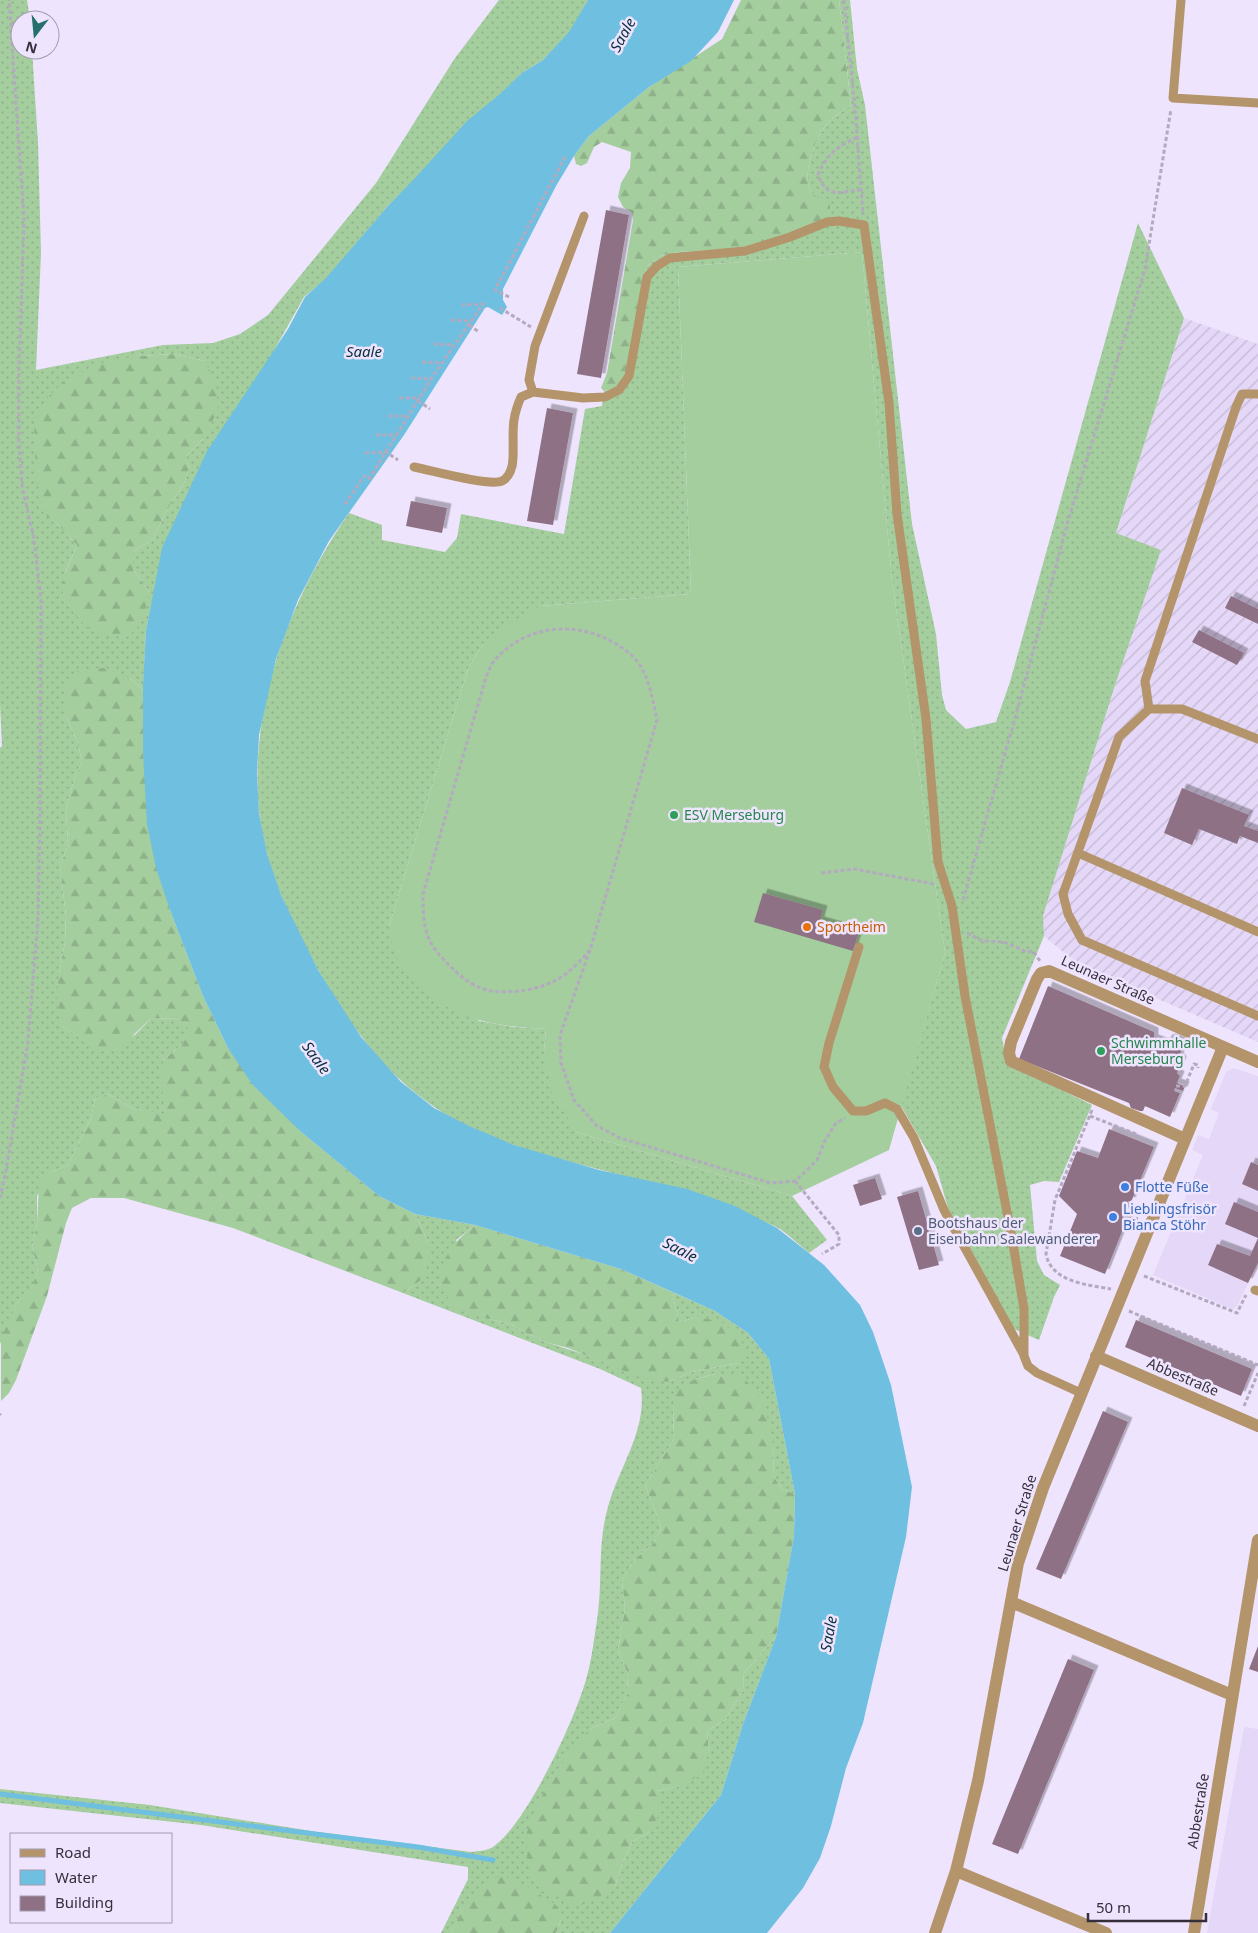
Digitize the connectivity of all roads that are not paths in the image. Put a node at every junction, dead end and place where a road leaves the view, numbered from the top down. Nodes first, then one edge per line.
1 (1181, 0) edge
2 (1258, 102) edge
3 (584, 216) dead end
4 (533, 392) junction
5 (1258, 394) edge
6 (414, 467) dead end
7 (1150, 709) junction
8 (1258, 739) edge
9 (1078, 853) junction
10 (1258, 932) edge
11 (859, 947) dead end
12 (1258, 1016) edge
13 (1223, 1047) junction
14 (1258, 1062) edge
15 (1185, 1138) junction
16 (1024, 1356) junction
17 (1096, 1356) junction
18 (1081, 1393) junction
19 (1258, 1426) edge
20 (1258, 1540) edge
21 (1011, 1602) junction
22 (1232, 1695) junction
23 (956, 1871) junction
24 (935, 1933) edge
25 (1106, 1933) edge
26 (1194, 1933) edge

1 - 2 lane
3 - 4 lane
4 - 6 lane
4 - 16 lane
5 - 7 lane
7 - 8 lane
7 - 9 lane
9 - 10 lane
9 - 12 lane
11 - 16 lane
13 - 14 street
13 - 15 street, Leunaer Straße
13 - 15 street, Leunaer Straße
15 - 17 street, Leunaer Straße
16 - 18 lane
17 - 18 street, Leunaer Straße
17 - 19 street, Abbestraße
18 - 21 street, Leunaer Straße
20 - 22 street, Abbestraße
21 - 22 street
21 - 23 street, Leunaer Straße
22 - 26 street, Abbestraße
23 - 24 street, Leunaer Straße
23 - 25 street

